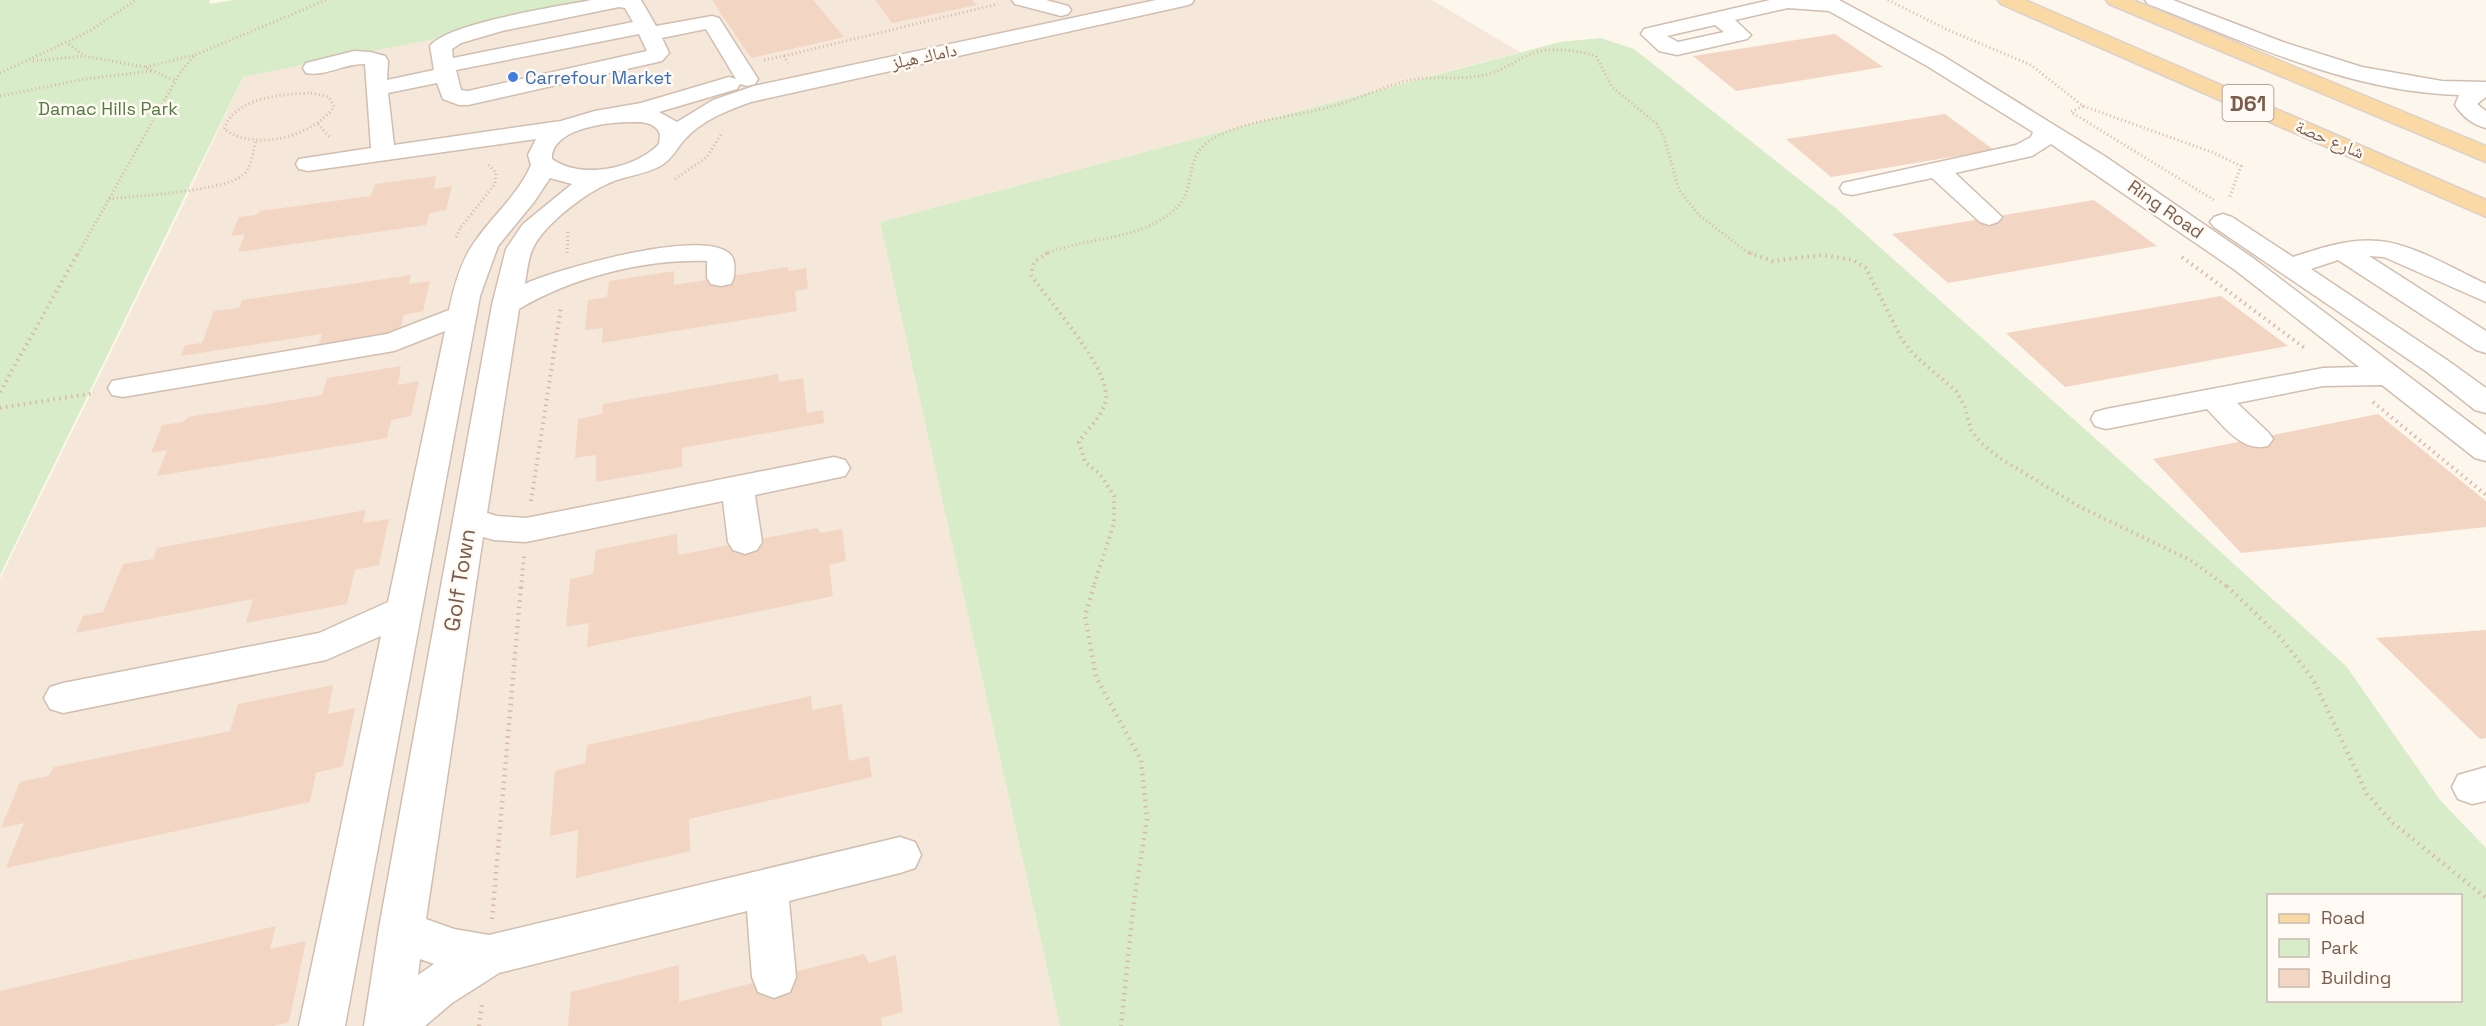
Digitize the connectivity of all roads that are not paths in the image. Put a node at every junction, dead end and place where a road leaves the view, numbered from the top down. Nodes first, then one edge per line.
1 (1106, 0) edge
2 (1185, 0) edge
3 (2008, 0) edge
4 (2116, 0) edge
5 (2144, 0) edge
6 (2155, 0) edge
7 (1788, 1) edge
8 (1837, 2) edge
9 (1014, 6) edge
10 (1719, 18) junction
11 (647, 30) junction
12 (543, 46) junction
13 (314, 68) dead end
14 (445, 70) junction
15 (377, 79) junction
16 (556, 79) junction
17 (747, 79) junction
18 (2485, 89) edge
19 (616, 115) junction
20 (2486, 121) edge
21 (568, 127) junction
22 (2046, 130) junction
23 (673, 137) junction
24 (2486, 140) edge
25 (477, 151) junction
26 (2024, 151) junction
27 (2083, 153) junction
28 (383, 154) junction
29 (2486, 155) edge
30 (542, 159) junction
31 (308, 164) dead end
32 (1937, 170) junction
33 (605, 176) junction
34 (1852, 188) dead end
35 (2486, 209) edge
36 (1989, 217) dead end
37 (509, 238) junction
38 (2344, 252) junction
39 (2291, 267) junction
40 (574, 271) junction
41 (721, 278) dead end
42 (2486, 294) edge
43 (506, 305) junction
44 (462, 314) junction
45 (394, 342) junction
46 (2346, 342) junction
47 (2486, 344) edge
48 (455, 350) junction
49 (2332, 374) junction
50 (2391, 376) junction
51 (123, 388) road end
52 (2213, 398) junction
53 (2486, 403) edge
54 (2106, 419) dead end
55 (2257, 439) dead end
56 (2486, 451) edge
57 (834, 468) dead end
58 (738, 487) junction
59 (469, 519) junction
60 (526, 530) junction
61 (745, 542) dead end
62 (460, 573) junction
63 (405, 609) junction
64 (326, 646) junction
65 (395, 654) junction
66 (63, 698) dead end
67 (900, 855) dead end
68 (767, 887) junction
69 (401, 928) junction
70 (489, 955) junction
71 (774, 977) dead end
72 (322, 1026) edge
73 (388, 1026) edge

1 - 9 street, داماك هيلز
2 - 23 street, داماك هيلز
3 - 35 main road, شارع حصة / D61
4 - 29 main road, D61
5 - 24 main road
6 - 18 street
7 - 8 street
7 - 10 street
8 - 22 street, Ring Road
8 - 39 street, Ring Road
9 - 17 street, داماك هيلز
10 - 10 street
11 - 12 street
11 - 14 street
11 - 16 street
11 - 17 street
12 - 14 street
12 - 16 street
13 - 15 street
14 - 15 street
14 - 16 street
15 - 28 street
17 - 19 street, داماك هيلز
18 - 20 street
19 - 21 street
19 - 23 street
21 - 25 street
21 - 30 street, Golf Town
22 - 26 street
22 - 27 street, Ring Road
23 - 33 street, داماك هيلز
25 - 28 street
25 - 30 street
26 - 27 street
26 - 32 street
27 - 46 street, Ring Road
28 - 31 street
30 - 33 street
30 - 37 street, Golf Town
32 - 34 street
32 - 36 street
33 - 37 street, Golf Town
37 - 40 street
37 - 43 street, Golf Town
37 - 44 street, Golf Town
38 - 39 street
38 - 42 street
38 - 47 street
39 - 53 street, Ring Road
40 - 41 street
40 - 43 street
43 - 59 street, Golf Town
44 - 45 street
44 - 48 street, Golf Town
45 - 48 street
45 - 51 street
46 - 49 street
46 - 50 street, Ring Road
48 - 63 street, Golf Town
49 - 50 street
49 - 52 street
50 - 56 street, Ring Road
52 - 54 street
52 - 55 street
57 - 58 street
58 - 60 street
58 - 61 street
59 - 60 street
59 - 62 street, Golf Town
60 - 62 street
62 - 69 street, Golf Town
63 - 64 street
63 - 65 street, Golf Town
64 - 65 street
64 - 66 street
65 - 72 street, Golf Town
67 - 68 street
68 - 70 street
68 - 71 street
69 - 70 street
69 - 73 street, Golf Town
70 - 73 street

